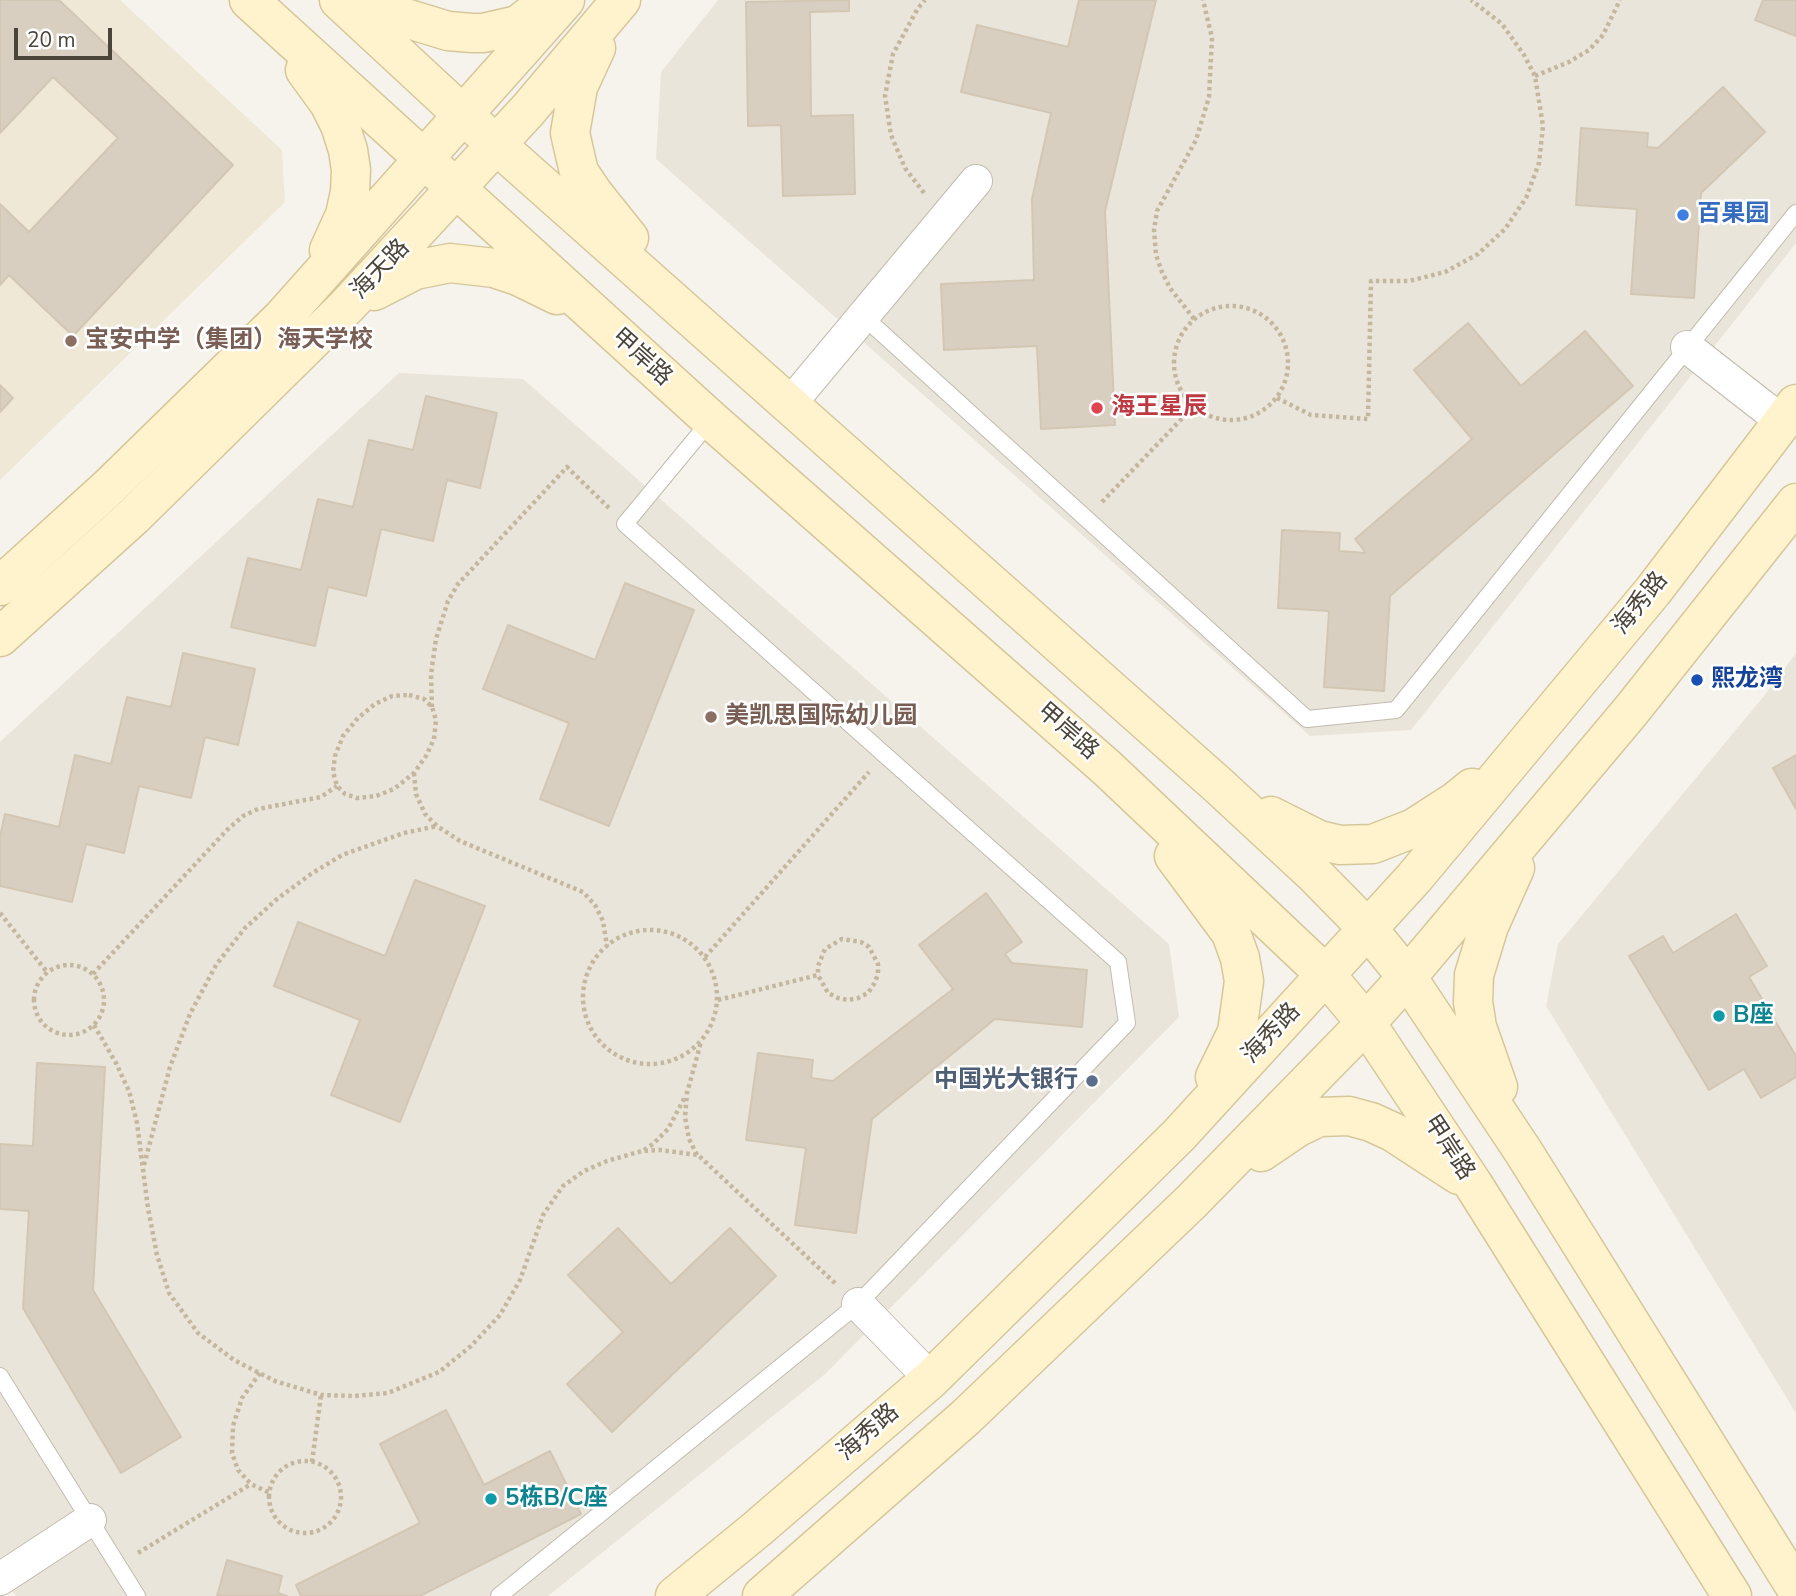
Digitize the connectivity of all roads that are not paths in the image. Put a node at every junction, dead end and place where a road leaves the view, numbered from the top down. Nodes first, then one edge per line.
1 (339, 0) edge
2 (369, 0) edge
3 (551, 0) edge
4 (565, 0) edge
5 (624, 0) edge
6 (257, 7) edge
7 (463, 115) junction
8 (497, 144) junction
9 (423, 158) junction
10 (976, 181) dead end
11 (456, 189) junction
12 (1796, 213) edge
13 (347, 306) junction
14 (592, 313) junction
15 (863, 316) junction
16 (283, 317) junction
17 (704, 329) junction
18 (1687, 347) junction
19 (789, 405) junction
20 (1789, 413) edge
21 (711, 420) junction
22 (1796, 503) edge
23 (0, 586) edge
24 (0, 637) edge
25 (1528, 742) junction
26 (1107, 768) junction
27 (1218, 785) junction
28 (1534, 826) junction
29 (1368, 929) junction
30 (1326, 975) junction
31 (1407, 977) junction
32 (1366, 1023) junction
33 (1179, 1135) junction
34 (1523, 1151) junction
35 (1473, 1184) junction
36 (1191, 1202) junction
37 (858, 1304) junction
38 (0, 1376) edge
39 (931, 1379) junction
40 (90, 1520) junction
41 (0, 1579) edge
42 (1796, 1588) edge
43 (136, 1596) edge
44 (499, 1596) edge
45 (675, 1596) edge
46 (762, 1596) edge
47 (1732, 1596) edge

1 - 7 main road
2 - 3 main road
4 - 7 main road, 海天路
5 - 8 main road, 海天路
5 - 17 main road
6 - 9 main road, 甲岸路
6 - 16 main road
7 - 8 main road
7 - 9 main road, 海天路
8 - 11 main road, 海天路
8 - 17 main road
9 - 11 main road, 甲岸路
9 - 16 main road, 海天路
10 - 15 street
11 - 13 main road, 海天路
11 - 14 main road, 甲岸路
12 - 18 lane
13 - 14 main road
13 - 24 main road, 海天路
14 - 21 main road, 甲岸路
15 - 18 lane
15 - 19 street
16 - 23 main road, 海天路
17 - 19 main road
18 - 20 street
19 - 27 main road
20 - 25 main road, 海秀路
21 - 26 main road, 甲岸路
21 - 37 lane
22 - 28 main road
25 - 27 main road
25 - 29 main road, 海秀路
26 - 30 main road, 甲岸路
26 - 33 main road
27 - 29 main road
28 - 31 main road
28 - 34 main road
29 - 30 main road, 海秀路
29 - 31 main road
30 - 32 main road, 甲岸路
30 - 33 main road, 海秀路
31 - 32 main road
31 - 34 main road
32 - 35 main road, 甲岸路
32 - 36 main road
33 - 39 main road, 海秀路
34 - 42 main road
35 - 36 main road
35 - 47 main road, 甲岸路
36 - 46 main road
37 - 39 street
37 - 44 lane
38 - 40 lane
39 - 45 main road, 海秀路
40 - 41 street
40 - 43 lane

